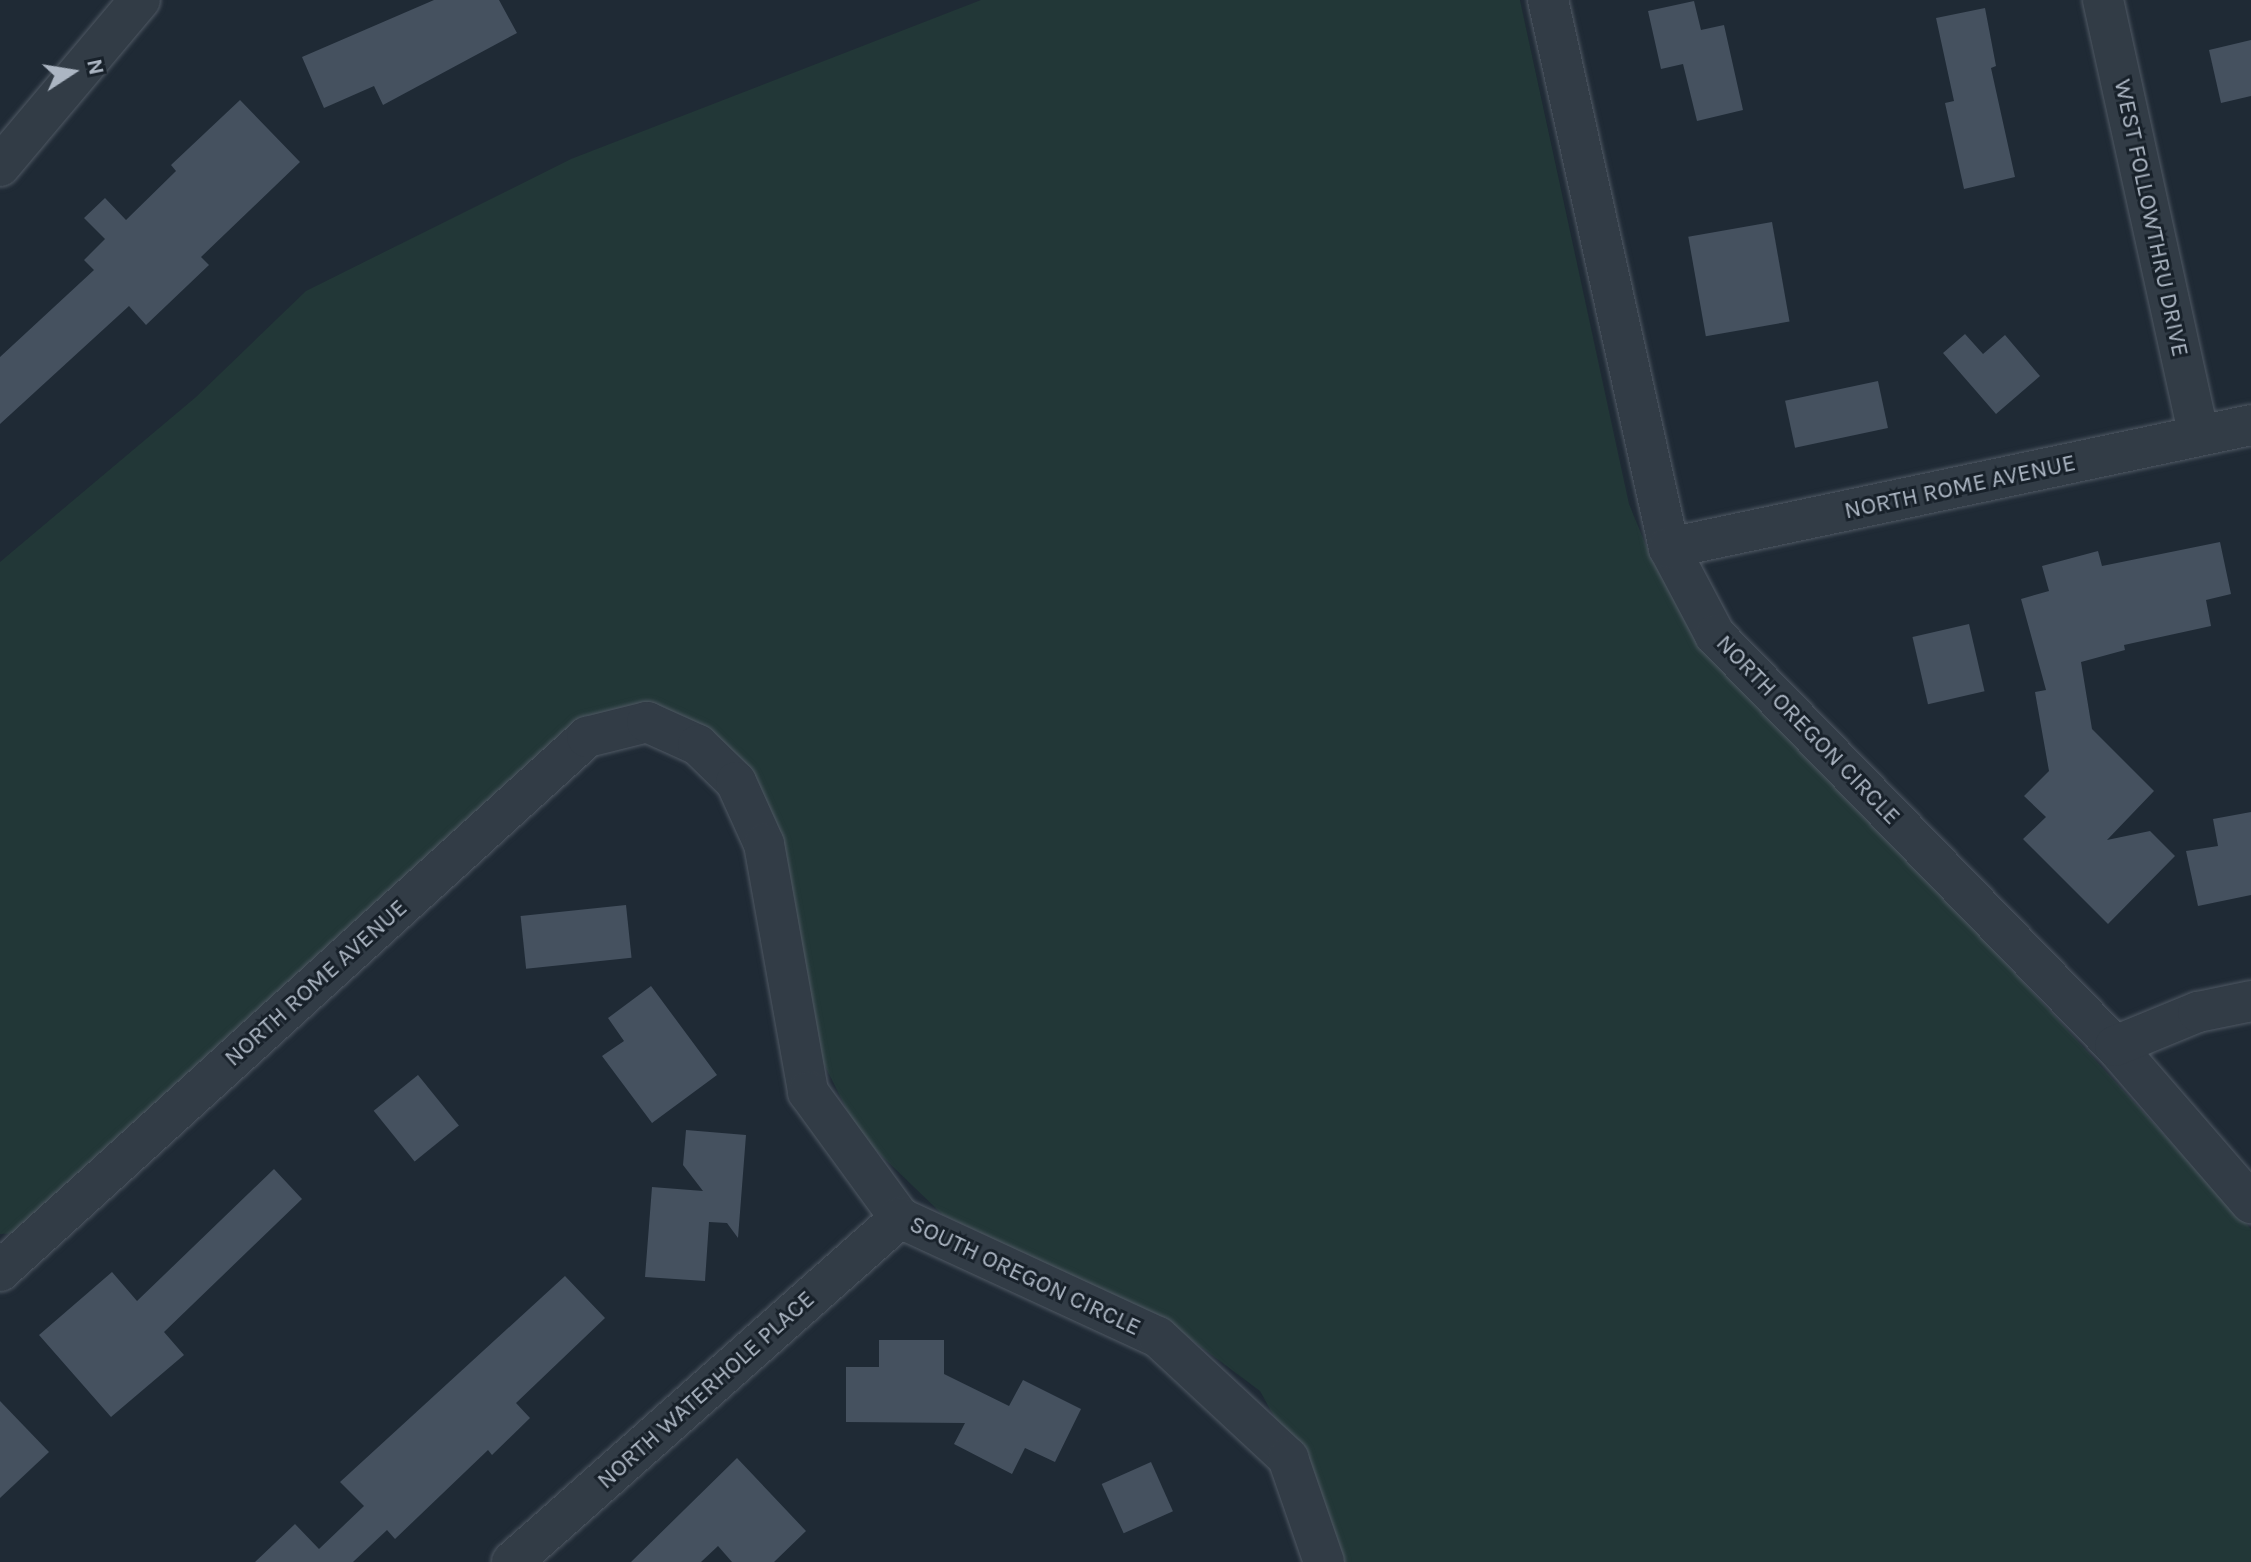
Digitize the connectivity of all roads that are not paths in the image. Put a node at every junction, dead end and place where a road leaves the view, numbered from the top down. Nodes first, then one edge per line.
1 (140, 0) edge
2 (1548, 0) edge
3 (2103, 0) edge
4 (0, 166) edge
5 (2251, 425) edge
6 (2199, 435) junction
7 (1669, 548) junction
8 (647, 722) joint
9 (2251, 1001) edge
10 (2115, 1046) junction
11 (2251, 1203) edge
12 (900, 1218) junction
13 (0, 1271) edge
14 (1320, 1559) edge
15 (512, 1562) edge

1 - 4 street
2 - 7 street, NORTH OREGON CIRCLE
3 - 6 street, WEST FOLLOWTHRU DRIVE
5 - 6 street, NORTH ROME AVENUE
6 - 7 street, NORTH ROME AVENUE
7 - 10 street, NORTH OREGON CIRCLE
8 - 12 street, SOUTH OREGON CIRCLE
8 - 13 street, NORTH ROME AVENUE
9 - 10 street
10 - 11 street, NORTH OREGON CIRCLE
12 - 14 street, SOUTH OREGON CIRCLE
12 - 15 street, NORTH WATERHOLE PLACE

